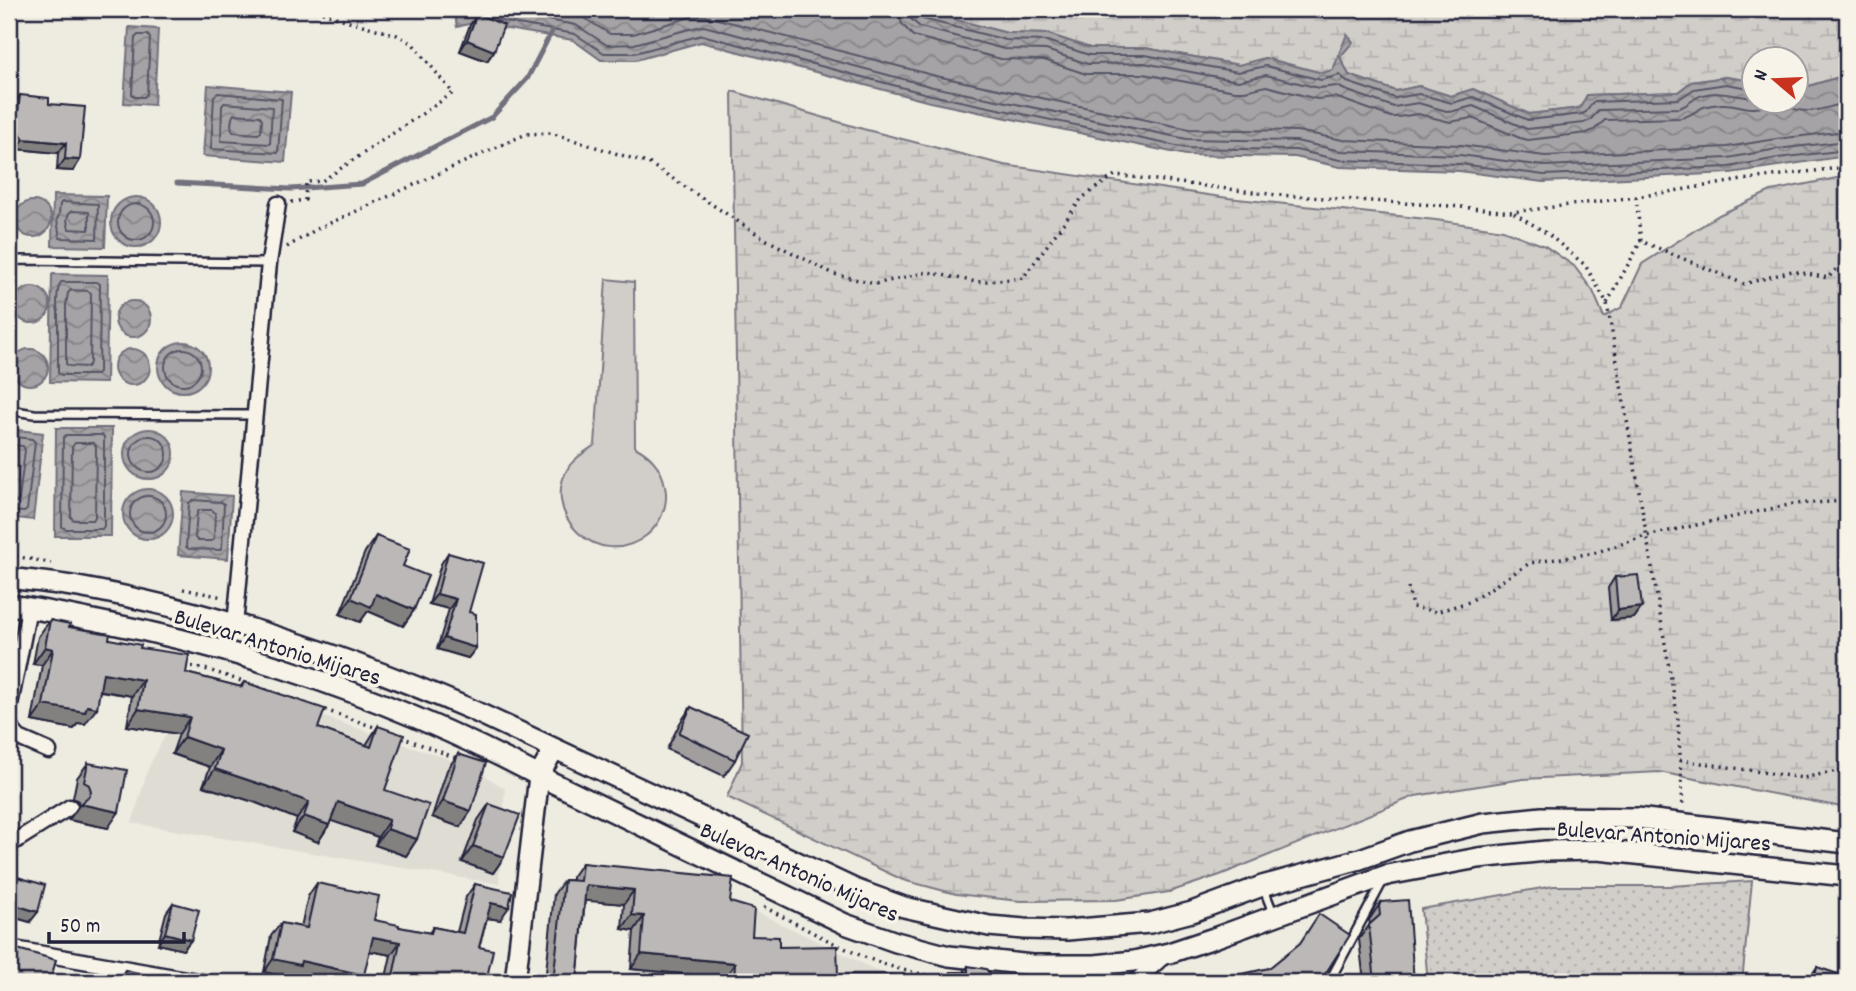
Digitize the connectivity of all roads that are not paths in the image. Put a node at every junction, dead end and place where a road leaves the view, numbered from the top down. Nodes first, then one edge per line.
1 (278, 204) dead end
2 (270, 260) junction
3 (9, 263) edge
4 (9, 410) edge
5 (255, 415) junction
6 (9, 578) edge
7 (76, 587) junction
8 (9, 605) edge
9 (29, 608) junction
10 (71, 616) junction
11 (235, 625) junction
12 (9, 710) edge
13 (9, 726) edge
14 (554, 749) junction
15 (49, 751) dead end
16 (539, 776) junction
17 (70, 807) dead end
18 (1821, 840) junction
19 (1847, 843) edge
20 (9, 845) edge
21 (1814, 871) junction
22 (1387, 875) junction
23 (1847, 876) edge
24 (1262, 886) junction
25 (1274, 916) junction
26 (9, 948) edge
27 (1169, 953) junction
28 (949, 956) junction
29 (978, 973) edge
30 (178, 980) edge
31 (203, 982) edge
32 (516, 982) edge
33 (1135, 982) edge
34 (1329, 982) edge

1 - 2 street
2 - 3 lane
2 - 5 street
4 - 5 lane
5 - 11 street
6 - 7 main road, Bulevar Antonio Mijares
7 - 10 main road
7 - 11 main road, Bulevar Antonio Mijares
8 - 9 main road, Bulevar Antonio Mijares
9 - 10 main road, Bulevar Antonio Mijares
9 - 12 street
10 - 16 main road, Bulevar Antonio Mijares
11 - 14 main road, Bulevar Antonio Mijares
13 - 15 street
14 - 16 main road
14 - 24 main road, Bulevar Antonio Mijares
16 - 28 main road, Bulevar Antonio Mijares
16 - 32 main road
17 - 20 street
18 - 19 main road, Bulevar Antonio Mijares
18 - 21 main road
18 - 24 main road, Bulevar Antonio Mijares
21 - 22 main road, Bulevar Antonio Mijares
21 - 23 main road, Bulevar Antonio Mijares
22 - 25 main road, Bulevar Antonio Mijares
22 - 34 lane
24 - 25 lane
25 - 27 main road, Bulevar Antonio Mijares
26 - 30 street
27 - 28 main road, Bulevar Antonio Mijares
27 - 33 street
28 - 29 street
30 - 31 street

